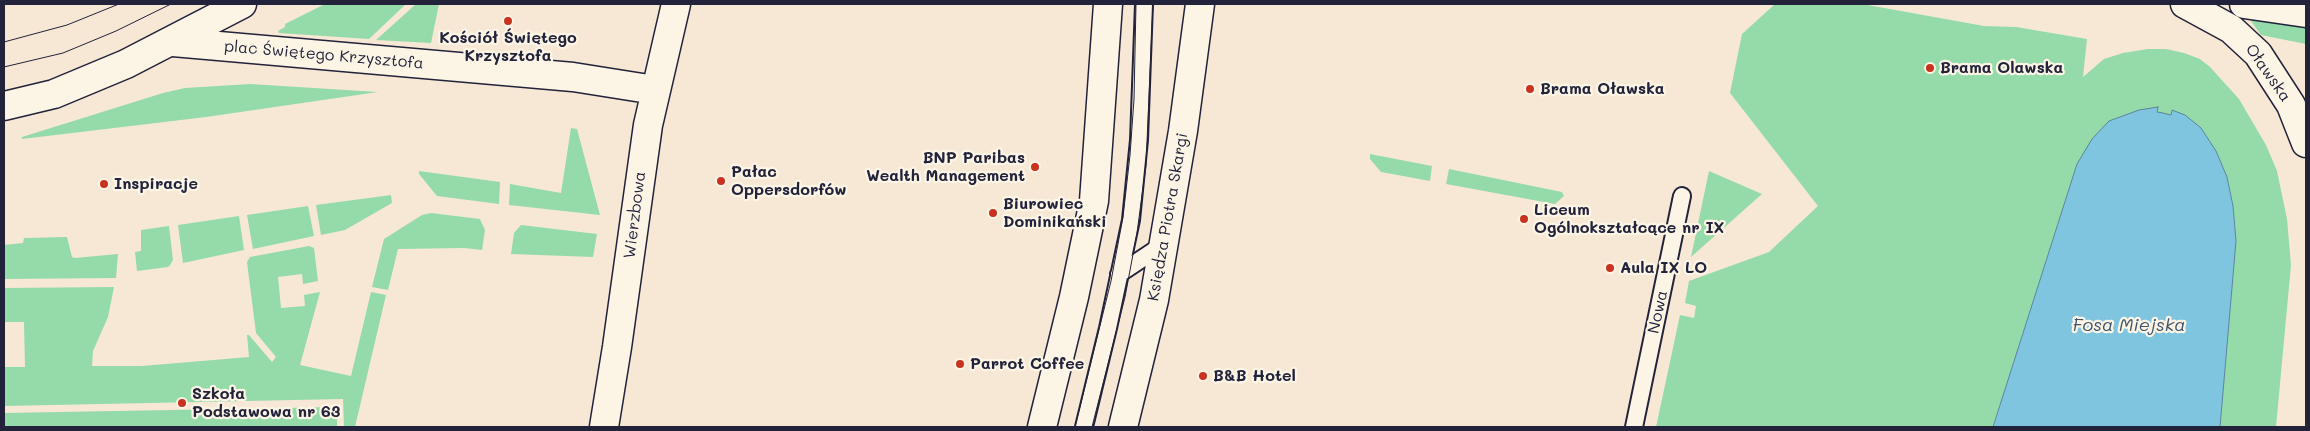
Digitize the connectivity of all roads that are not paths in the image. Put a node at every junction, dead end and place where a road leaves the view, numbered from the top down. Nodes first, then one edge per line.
1 (242, 4) edge
2 (676, 4) edge
3 (1108, 4) edge
4 (1144, 4) edge
5 (1200, 4) edge
6 (2185, 4) edge
7 (2244, 4) edge
8 (2306, 13) edge
9 (172, 42) junction
10 (654, 90) junction
11 (4, 106) edge
12 (2306, 143) edge
13 (1682, 196) dead end
14 (1164, 244) junction
15 (1120, 274) junction
16 (604, 427) edge
17 (1042, 427) edge
18 (1084, 427) edge
19 (1124, 427) edge
20 (1634, 427) edge

1 - 9 street
2 - 10 street, Wierzbowa
3 - 17 street
4 - 15 lane
5 - 14 street, Księdza Piotra Skargi
6 - 12 street, Oławska
7 - 8 street
9 - 10 street, plac Świętego Krzysztofa
9 - 11 street
10 - 16 street, Wierzbowa
13 - 20 lane, Nowa
14 - 15 lane
14 - 19 street, Księdza Piotra Skargi
15 - 18 lane

